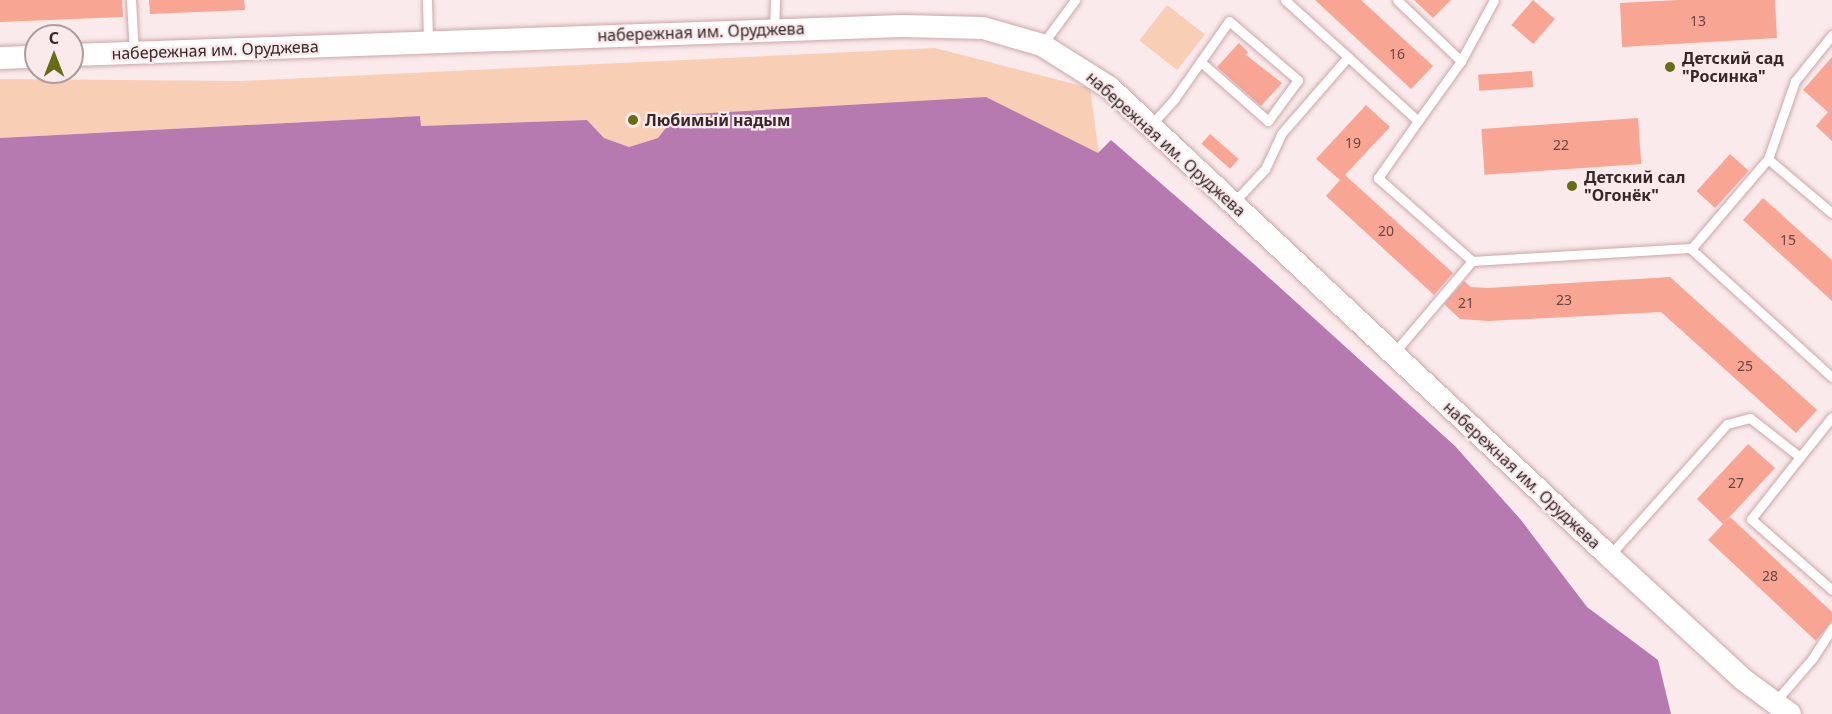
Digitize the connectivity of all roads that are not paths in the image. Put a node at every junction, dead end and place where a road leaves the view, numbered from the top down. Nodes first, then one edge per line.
1 (131, 0) edge
2 (427, 0) edge
3 (774, 0) edge
4 (1075, 0) edge
5 (1285, 0) edge
6 (1397, 0) edge
7 (1494, 0) edge
8 (774, 30) junction
9 (1832, 35) edge
10 (428, 42) junction
11 (1042, 45) junction
12 (134, 53) junction
13 (84, 55) edge
14 (24, 57) edge
15 (1348, 57) junction
16 (0, 58) edge
17 (1461, 61) junction
18 (1202, 63) junction
19 (1418, 121) junction
20 (1150, 125) junction
21 (1767, 159) junction
22 (1233, 204) junction
23 (1832, 213) edge
24 (1690, 249) junction
25 (1472, 261) junction
26 (1392, 355) junction
27 (1832, 378) edge
28 (1832, 417) edge
29 (1800, 457) junction
30 (1609, 556) junction
31 (1832, 590) edge
32 (1832, 628) edge
33 (1782, 708) edge

1 - 12 lane
2 - 10 lane
3 - 8 lane
4 - 11 lane
5 - 15 lane
6 - 17 lane
7 - 17 lane
8 - 10 street, набережная им. Оруджева
8 - 11 street, набережная им. Оруджева
9 - 21 lane
10 - 12 street, набережная им. Оруджева
11 - 20 street, набережная им. Оруджева
12 - 13 street, набережная им. Оруджева
14 - 16 street
15 - 19 lane
15 - 22 lane
17 - 19 lane
18 - 18 lane
18 - 20 lane
19 - 25 lane
20 - 22 street, набережная им. Оруджева
21 - 23 lane
21 - 24 lane
22 - 26 street, набережная им. Оруджева
24 - 25 lane
24 - 27 lane
25 - 26 lane
26 - 30 street, набережная им. Оруджева
28 - 29 lane
29 - 30 lane
29 - 31 lane
30 - 33 street, набережная им. Оруджева
32 - 33 lane

